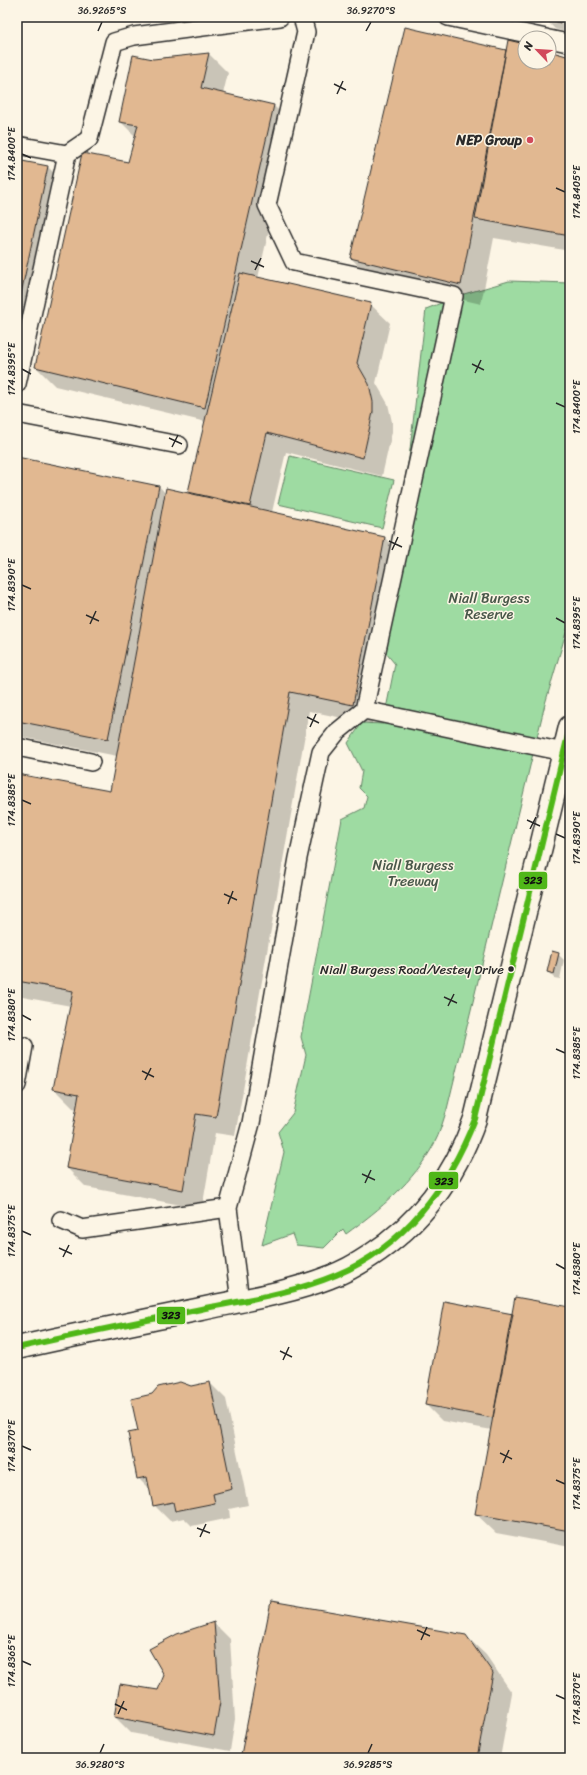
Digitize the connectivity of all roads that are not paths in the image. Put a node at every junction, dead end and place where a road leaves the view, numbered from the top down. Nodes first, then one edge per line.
1 (280, 17) edge
2 (302, 17) edge
3 (448, 17) edge
4 (517, 32) edge
5 (557, 41) edge
6 (568, 43) dead end
7 (17, 145) edge
8 (67, 154) junction
9 (17, 384) edge
10 (17, 414) edge
11 (179, 445) dead end
12 (364, 710) junction
13 (570, 727) edge
14 (17, 747) edge
15 (564, 752) junction
16 (91, 762) dead end
17 (24, 1046) dead end
18 (17, 1085) edge
19 (228, 1208) junction
20 (61, 1220) dead end
21 (240, 1301) junction
22 (17, 1348) edge

1 - 8 lane
2 - 12 lane
3 - 4 lane
5 - 6 lane
7 - 8 lane
8 - 9 lane
10 - 11 lane
12 - 15 lane
12 - 19 lane
13 - 15 street
14 - 16 lane
15 - 21 street
17 - 18 lane
19 - 20 lane
19 - 21 lane
21 - 22 street

